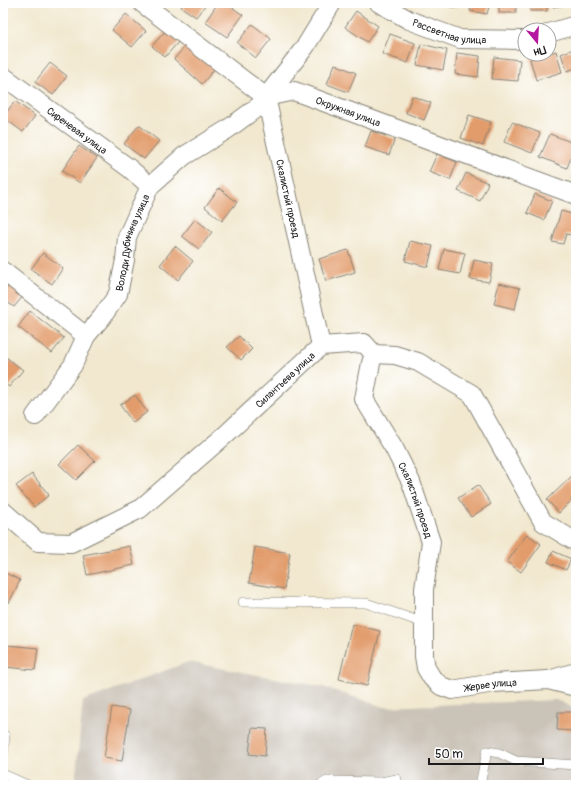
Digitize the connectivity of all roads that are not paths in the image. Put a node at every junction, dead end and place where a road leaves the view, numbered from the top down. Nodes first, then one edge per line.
1 (142, 3) edge
2 (332, 3) edge
3 (379, 3) edge
4 (576, 25) edge
5 (557, 31) edge
6 (517, 40) edge
7 (3, 76) edge
8 (266, 97) junction
9 (150, 186) junction
10 (576, 195) edge
11 (3, 271) edge
12 (86, 336) junction
13 (321, 346) junction
14 (374, 354) junction
15 (35, 416) dead end
16 (3, 511) edge
17 (576, 542) edge
18 (243, 602) dead end
19 (424, 623) junction
20 (424, 656) joint
21 (576, 672) edge
22 (548, 680) junction
23 (576, 687) edge
24 (3, 734) edge
25 (3, 755) edge
26 (576, 765) edge
27 (3, 774) edge
28 (397, 779) dead end
29 (28, 785) edge
30 (320, 785) edge
31 (480, 785) edge

1 - 8 street
2 - 8 street, Володи Дубинина улица
3 - 6 street, Рассветная улица
4 - 5 street
7 - 9 street, Сиреневая улица
8 - 9 street, Володи Дубинина улица
8 - 10 street, Окружная улица
8 - 13 street, Скалистый проезд
9 - 12 street, Володи Дубинина улица
11 - 12 street
12 - 15 street, Володи Дубинина улица
13 - 14 street, Силантьева улица
13 - 16 street, Силантьева улица
14 - 17 street
14 - 19 street, Скалистый проезд
18 - 19 lane
19 - 20 street, Скалистый проезд
20 - 22 street, Жерве улица
21 - 22 street
22 - 23 street, Жерве улица
24 - 25 lane
26 - 31 lane
27 - 29 lane
28 - 30 lane

